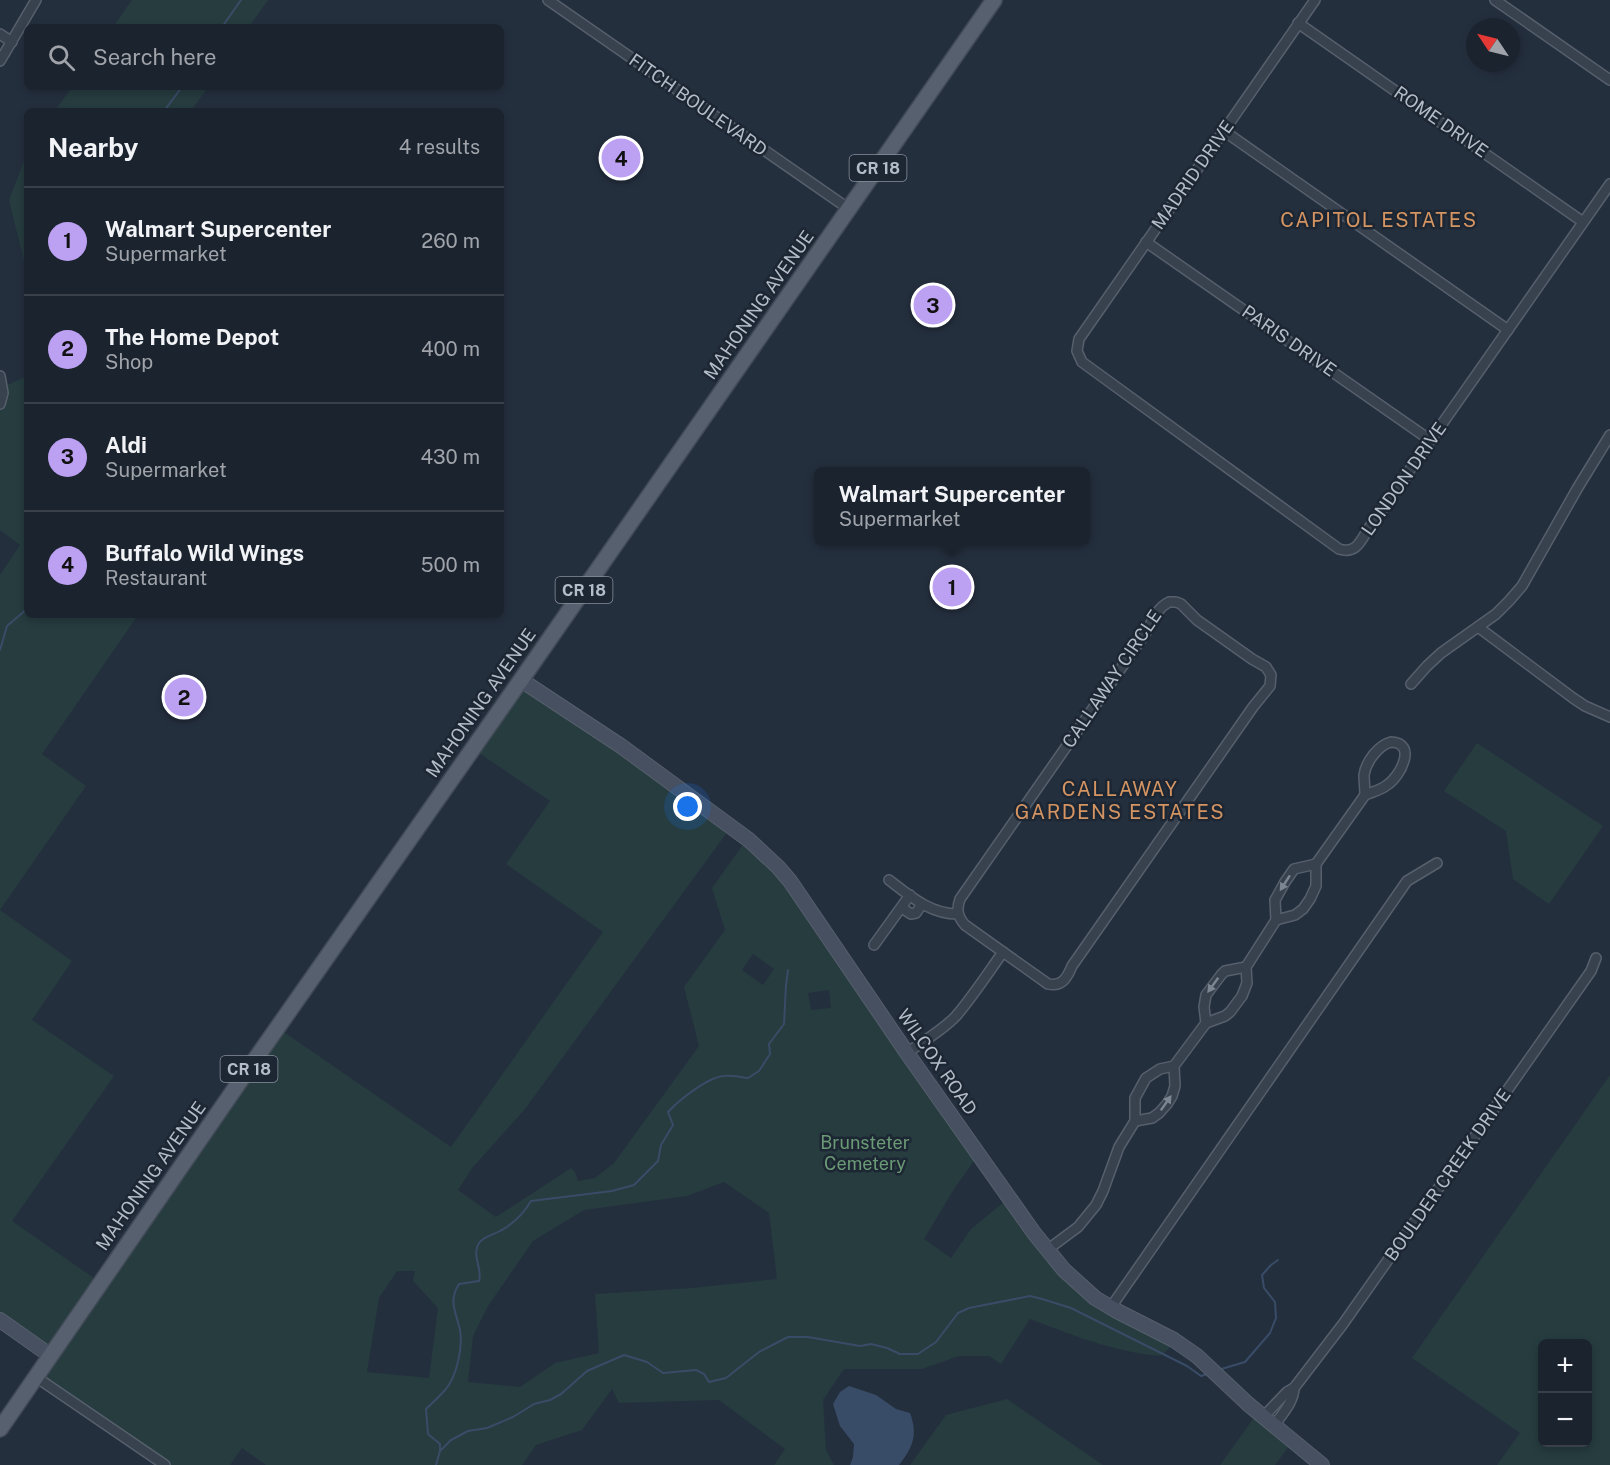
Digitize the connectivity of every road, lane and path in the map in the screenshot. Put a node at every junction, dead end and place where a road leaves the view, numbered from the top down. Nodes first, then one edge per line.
1 (36, 0) edge
2 (548, 0) edge
3 (994, 0) edge
4 (1315, 0) edge
5 (1495, 0) edge
6 (1298, 23) junction
7 (0, 34) edge
8 (12, 42) junction
9 (0, 61) edge
10 (1610, 80) edge
11 (1224, 131) junction
12 (1610, 184) edge
13 (849, 209) junction
14 (1583, 222) junction
15 (1146, 242) junction
16 (1508, 330) junction
17 (1077, 351) joint
18 (0, 376) edge
19 (0, 404) edge
20 (1610, 435) edge
21 (1430, 440) junction
22 (1478, 627) junction
23 (521, 680) junction
24 (1411, 684) dead end
25 (1610, 717) edge
26 (1365, 795) junction
27 (1437, 863) dead end
28 (1316, 864) junction
29 (889, 880) dead end
30 (910, 896) junction
31 (922, 904) junction
32 (902, 908) junction
33 (958, 914) junction
34 (1276, 920) junction
35 (873, 945) dead end
36 (1003, 952) junction
37 (1596, 958) dead end
38 (1246, 967) junction
39 (1206, 1023) junction
40 (907, 1053) junction
41 (1174, 1066) junction
42 (1135, 1121) junction
43 (1047, 1250) junction
44 (1111, 1307) junction
45 (0, 1320) edge
46 (51, 1356) junction
47 (36, 1377) junction
48 (1294, 1388) junction
49 (1269, 1421) junction
50 (0, 1429) edge
51 (165, 1465) edge
52 (1322, 1465) edge

1 - 8 street
2 - 13 street, FITCH BOULEVARD
3 - 13 main road, MAHONING AVENUE / CR 18
4 - 6 street, MADRID DRIVE
5 - 10 street
6 - 11 street, MADRID DRIVE
6 - 14 street, ROME DRIVE
7 - 8 street
8 - 9 street
11 - 15 street, MADRID DRIVE
11 - 16 street
12 - 14 street, LONDON DRIVE
13 - 23 main road, MAHONING AVENUE / CR 18
14 - 16 street, LONDON DRIVE
15 - 17 street, MADRID DRIVE
15 - 21 street, PARIS DRIVE
16 - 21 street, LONDON DRIVE
17 - 21 street, LONDON DRIVE
18 - 19 street
20 - 22 street
22 - 24 street
22 - 25 street
23 - 40 street, WILCOX ROAD
23 - 46 main road, MAHONING AVENUE / CR 18
26 - 26 street
26 - 28 street
27 - 44 street
28 - 34 street
28 -> 34 street
29 - 30 street
30 - 31 street
30 - 32 street
31 - 32 street
31 - 33 street
32 - 35 street
33 - 36 street, CALLAWAY CIRCLE
33 - 36 street, CALLAWAY CIRCLE
34 - 38 street
36 - 40 street
37 - 48 street, BOULDER CREEK DRIVE
38 - 39 street
38 -> 39 street
39 - 41 street
40 - 43 street, WILCOX ROAD
41 - 42 street
42 -> 41 street
42 - 43 street
43 - 44 street, WILCOX ROAD
44 - 49 street, WILCOX ROAD
45 - 46 street
46 - 47 main road, MAHONING AVENUE / CR 18
47 - 50 main road, MAHONING AVENUE / CR 18
47 - 51 street
48 - 49 street, BOULDER CREEK DRIVE
48 - 49 street, BOULDER CREEK DRIVE
49 - 52 street, WILCOX ROAD

